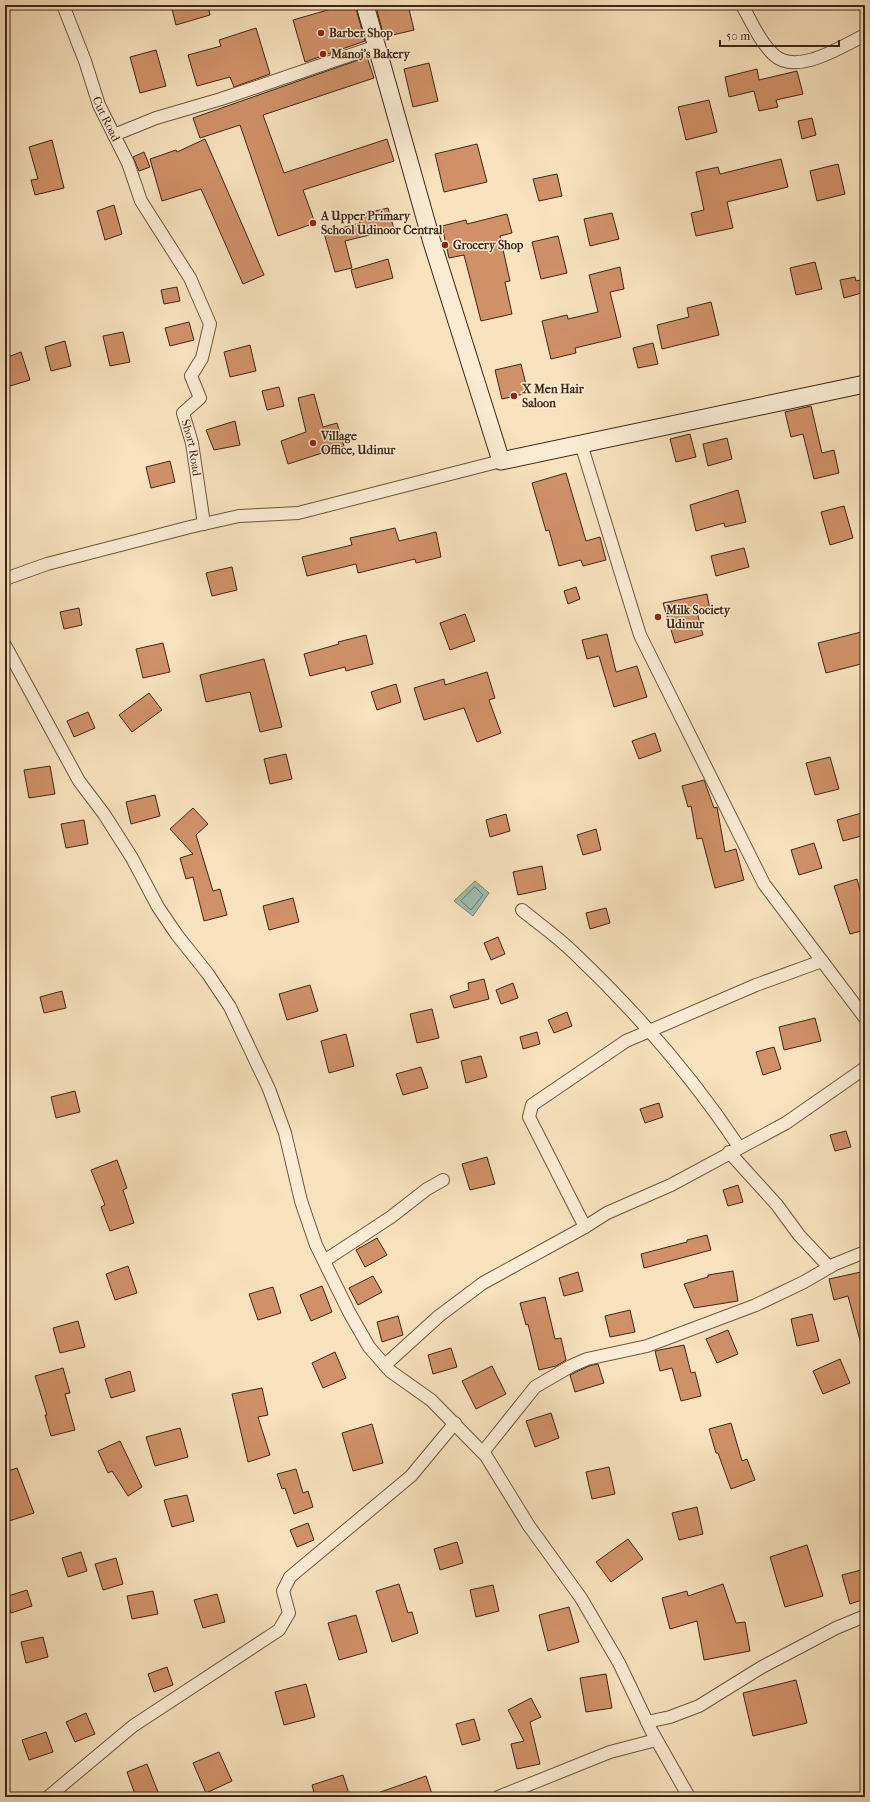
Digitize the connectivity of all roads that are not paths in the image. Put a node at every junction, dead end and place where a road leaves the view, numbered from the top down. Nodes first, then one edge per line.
1 (63, 5) edge
2 (365, 5) edge
3 (742, 5) edge
4 (865, 35) edge
5 (377, 46) junction
6 (114, 135) junction
7 (160, 229) joint
8 (865, 384) edge
9 (581, 444) junction
10 (501, 461) junction
11 (204, 524) junction
12 (5, 579) edge
13 (5, 645) edge
14 (522, 910) dead end
15 (822, 961) junction
16 (865, 1018) edge
17 (650, 1031) junction
18 (865, 1068) edge
19 (734, 1150) junction
20 (443, 1180) dead end
21 (585, 1227) junction
22 (865, 1252) edge
23 (324, 1261) junction
24 (829, 1267) junction
25 (385, 1365) junction
26 (455, 1423) junction
27 (483, 1452) junction
28 (865, 1616) edge
29 (647, 1722) junction
30 (656, 1740) junction
31 (48, 1797) edge
32 (498, 1797) edge
33 (689, 1797) edge

1 - 6 street, Cut Road
2 - 5 main road
3 - 4 street
5 - 6 street
5 - 10 main road
6 - 7 street, Cut Road
7 - 11 street, Short Road
8 - 9 main road
9 - 10 main road
9 - 15 street
10 - 11 street
11 - 12 street
13 - 23 street
14 - 17 street
15 - 16 street
15 - 17 street
17 - 19 street
17 - 21 street
18 - 19 street
19 - 21 street
19 - 24 street
20 - 23 street
21 - 25 street
22 - 24 street
23 - 25 street
24 - 27 street
25 - 26 street
26 - 27 street
26 - 31 street
27 - 29 street
28 - 29 street
29 - 30 street
30 - 32 street
30 - 33 street

